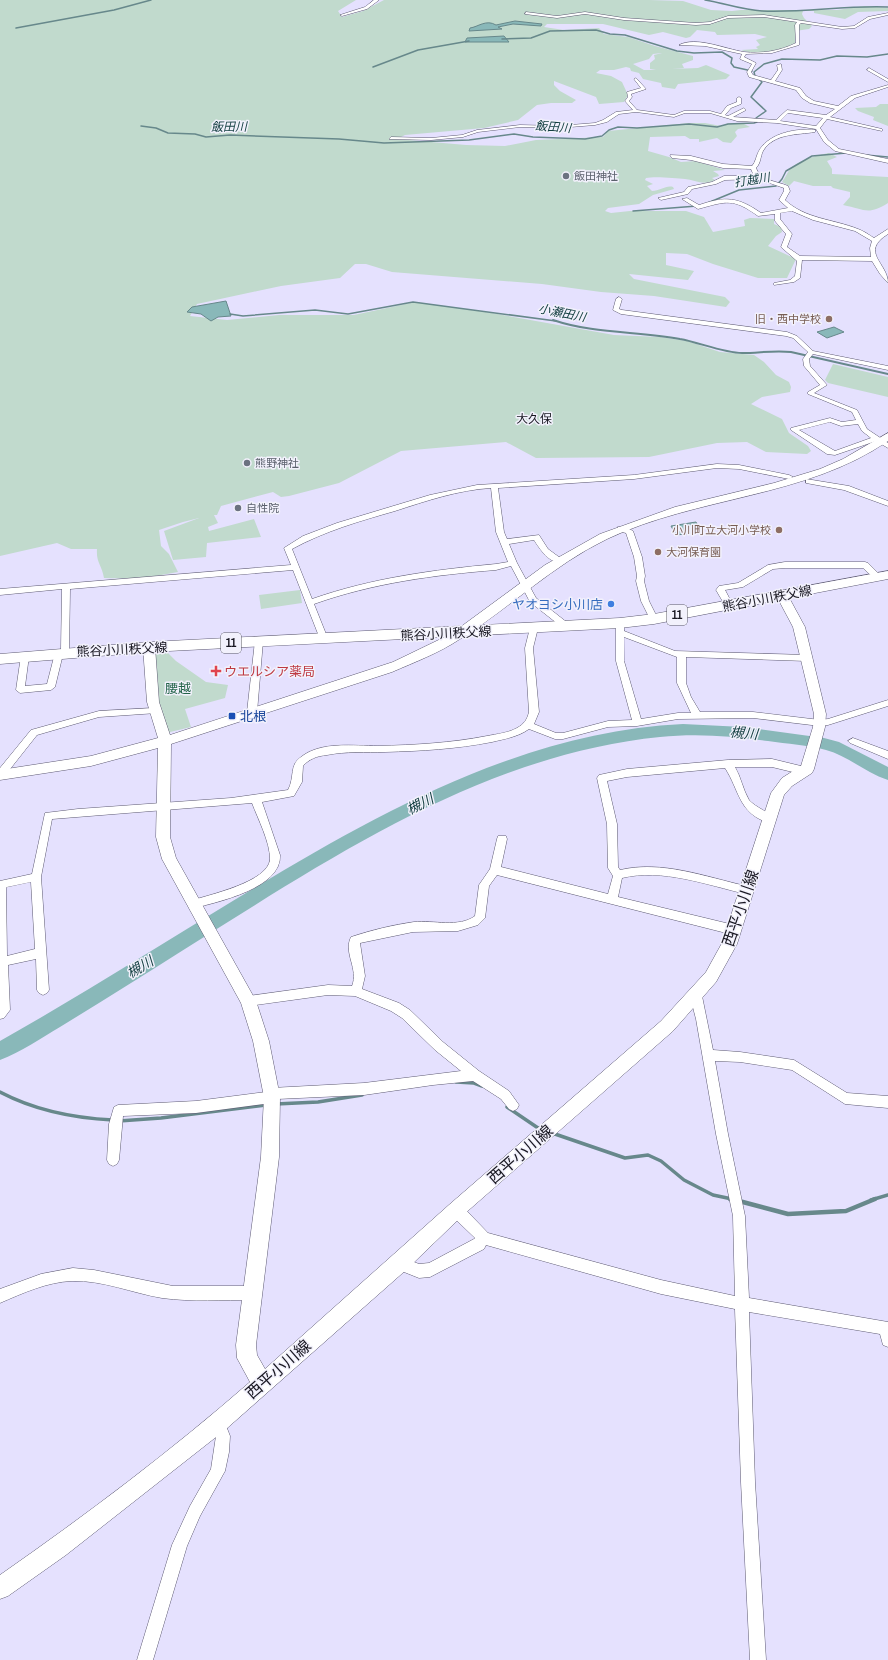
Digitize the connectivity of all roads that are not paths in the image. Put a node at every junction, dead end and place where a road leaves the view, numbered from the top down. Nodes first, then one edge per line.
1 (377, 0) edge
2 (526, 13) dead end
3 (888, 14) edge
4 (342, 15) dead end
5 (800, 22) junction
6 (681, 45) dead end
7 (744, 53) junction
8 (779, 65) dead end
9 (869, 69) dead end
10 (636, 79) dead end
11 (888, 80) edge
12 (773, 81) junction
13 (888, 86) edge
14 (739, 98) dead end
15 (839, 108) junction
16 (744, 109) dead end
17 (636, 111) junction
18 (722, 115) junction
19 (728, 118) junction
20 (827, 118) junction
21 (777, 122) junction
22 (819, 129) junction
23 (880, 130) dead end
24 (391, 138) dead end
25 (672, 156) dead end
26 (888, 162) edge
27 (753, 168) junction
28 (758, 177) junction
29 (661, 198) dead end
30 (685, 199) dead end
31 (792, 209) junction
32 (778, 212) junction
33 (888, 231) edge
34 (876, 241) junction
35 (799, 258) junction
36 (875, 259) junction
37 (888, 281) edge
38 (776, 284) dead end
39 (619, 299) dead end
40 (811, 352) junction
41 (888, 368) edge
42 (859, 422) junction
43 (883, 441) edge
44 (789, 477) dead end
45 (809, 481) dead end
46 (494, 486) junction
47 (888, 504) edge
48 (621, 529) junction
49 (504, 542) junction
50 (559, 560) junction
51 (513, 562) junction
52 (295, 567) junction
53 (883, 576) edge
54 (524, 584) junction
55 (66, 587) junction
56 (0, 592) edge
57 (782, 595) junction
58 (309, 603) junction
59 (729, 605) junction
60 (654, 619) junction
61 (566, 626) junction
62 (534, 628) junction
63 (620, 628) junction
64 (462, 632) junction
65 (324, 639) junction
66 (259, 641) junction
67 (149, 647) junction
68 (62, 653) junction
69 (680, 654) junction
70 (25, 656) junction
71 (807, 658) junction
72 (0, 659) edge
73 (888, 703) edge
74 (154, 711) junction
75 (252, 712) junction
76 (697, 715) junction
77 (637, 723) junction
78 (528, 725) junction
79 (819, 725) junction
80 (165, 741) junction
81 (853, 741) dead end
82 (888, 755) edge
83 (728, 764) junction
84 (806, 769) junction
85 (0, 775) edge
86 (256, 800) junction
87 (164, 807) junction
88 (769, 819) junction
89 (502, 839) dead end
90 (495, 870) junction
91 (618, 875) junction
92 (36, 877) junction
93 (746, 890) junction
94 (612, 900) junction
95 (196, 908) junction
96 (734, 930) junction
97 (0, 935) edge
98 (40, 953) junction
99 (2, 962) junction
100 (43, 990) dead end
101 (355, 991) junction
102 (696, 996) junction
103 (248, 1001) junction
104 (0, 1014) edge
105 (709, 1056) junction
106 (475, 1075) junction
107 (272, 1096) junction
108 (888, 1102) edge
109 (513, 1105) dead end
110 (112, 1160) dead end
111 (456, 1210) junction
112 (484, 1238) junction
113 (399, 1263) junction
114 (253, 1293) junction
115 (0, 1296) edge
116 (742, 1304) junction
117 (887, 1333) edge
118 (262, 1384) junction
119 (218, 1423) junction
120 (0, 1588) edge
121 (145, 1660) edge
122 (758, 1660) edge

1 - 4 street
2 - 5 street
3 - 5 street
5 - 7 street
6 - 7 street
7 - 12 street
8 - 12 street
9 - 11 street
10 - 17 street
12 - 15 street
13 - 15 street
14 - 18 street
15 - 20 street
16 - 19 street
17 - 18 street
17 - 24 street
18 - 19 street
19 - 21 street
20 - 21 street
20 - 22 street
20 - 23 street
21 - 22 street
22 - 26 street
22 - 27 street
25 - 27 street
27 - 28 street
28 - 29 street
28 - 31 street
30 - 32 street
31 - 32 street
31 - 34 street
32 - 35 street
33 - 34 street
34 - 36 street
35 - 36 street
35 - 38 street
36 - 37 street
39 - 40 street
40 - 41 street
40 - 42 street
42 - 43 street
42 - 43 street
43 - 48 street
44 - 46 street
45 - 47 street
46 - 49 street
46 - 52 street
48 - 50 street
48 - 60 street
49 - 50 street
49 - 51 street
50 - 54 street
51 - 54 street
51 - 58 street
52 - 55 street
52 - 58 street
53 - 57 main road, 熊谷小川秩父線 / 11
53 - 59 street
54 - 61 street
54 - 64 street
55 - 56 street
55 - 68 street
57 - 59 main road, 熊谷小川秩父線 / 11
57 - 71 street
58 - 65 street
59 - 60 main road, 熊谷小川秩父線 / 11
60 - 63 main road, 熊谷小川秩父線 / 11
61 - 62 main road, 熊谷小川秩父線 / 11
61 - 63 main road, 熊谷小川秩父線 / 11
62 - 64 main road, 熊谷小川秩父線 / 11
62 - 78 street
63 - 69 street
63 - 77 street
64 - 65 main road, 熊谷小川秩父線 / 11
64 - 75 street
65 - 66 main road, 熊谷小川秩父線 / 11
66 - 67 main road, 熊谷小川秩父線 / 11
66 - 75 street
67 - 68 main road, 熊谷小川秩父線 / 11
67 - 74 street
68 - 70 main road, 熊谷小川秩父線 / 11
68 - 70 street
69 - 71 street
69 - 76 street
70 - 72 main road, 熊谷小川秩父線 / 11
71 - 79 street
73 - 79 street
74 - 80 street
74 - 85 street
75 - 80 street
76 - 77 street
76 - 79 street
77 - 78 street
78 - 86 street
79 - 84 street
80 - 85 street
80 - 87 street
81 - 82 street
83 - 84 street
83 - 88 street
83 - 91 street
84 - 88 street, 西平小川線
86 - 87 street
86 - 95 street
87 - 92 street
87 - 95 street
88 - 93 street, 西平小川線
89 - 90 street
90 - 94 street
90 - 101 street
91 - 93 street
91 - 94 street
92 - 97 street
92 - 98 street
93 - 96 street, 西平小川線
94 - 96 street
95 - 103 street
96 - 102 street, 西平小川線
97 - 99 street
98 - 99 street
98 - 100 street
99 - 104 street
101 - 103 street
101 - 106 street
102 - 105 street
102 - 111 street, 西平小川線
103 - 107 street
105 - 108 street
105 - 116 street
106 - 107 street
106 - 109 street
107 - 110 street
107 - 114 street
111 - 112 street
111 - 113 street, 西平小川線
112 - 113 street
112 - 116 street
113 - 118 street, 西平小川線
114 - 115 street
114 - 118 street
116 - 117 street
116 - 122 street
118 - 119 street, 西平小川線
119 - 120 street, 西平小川線
119 - 121 street

